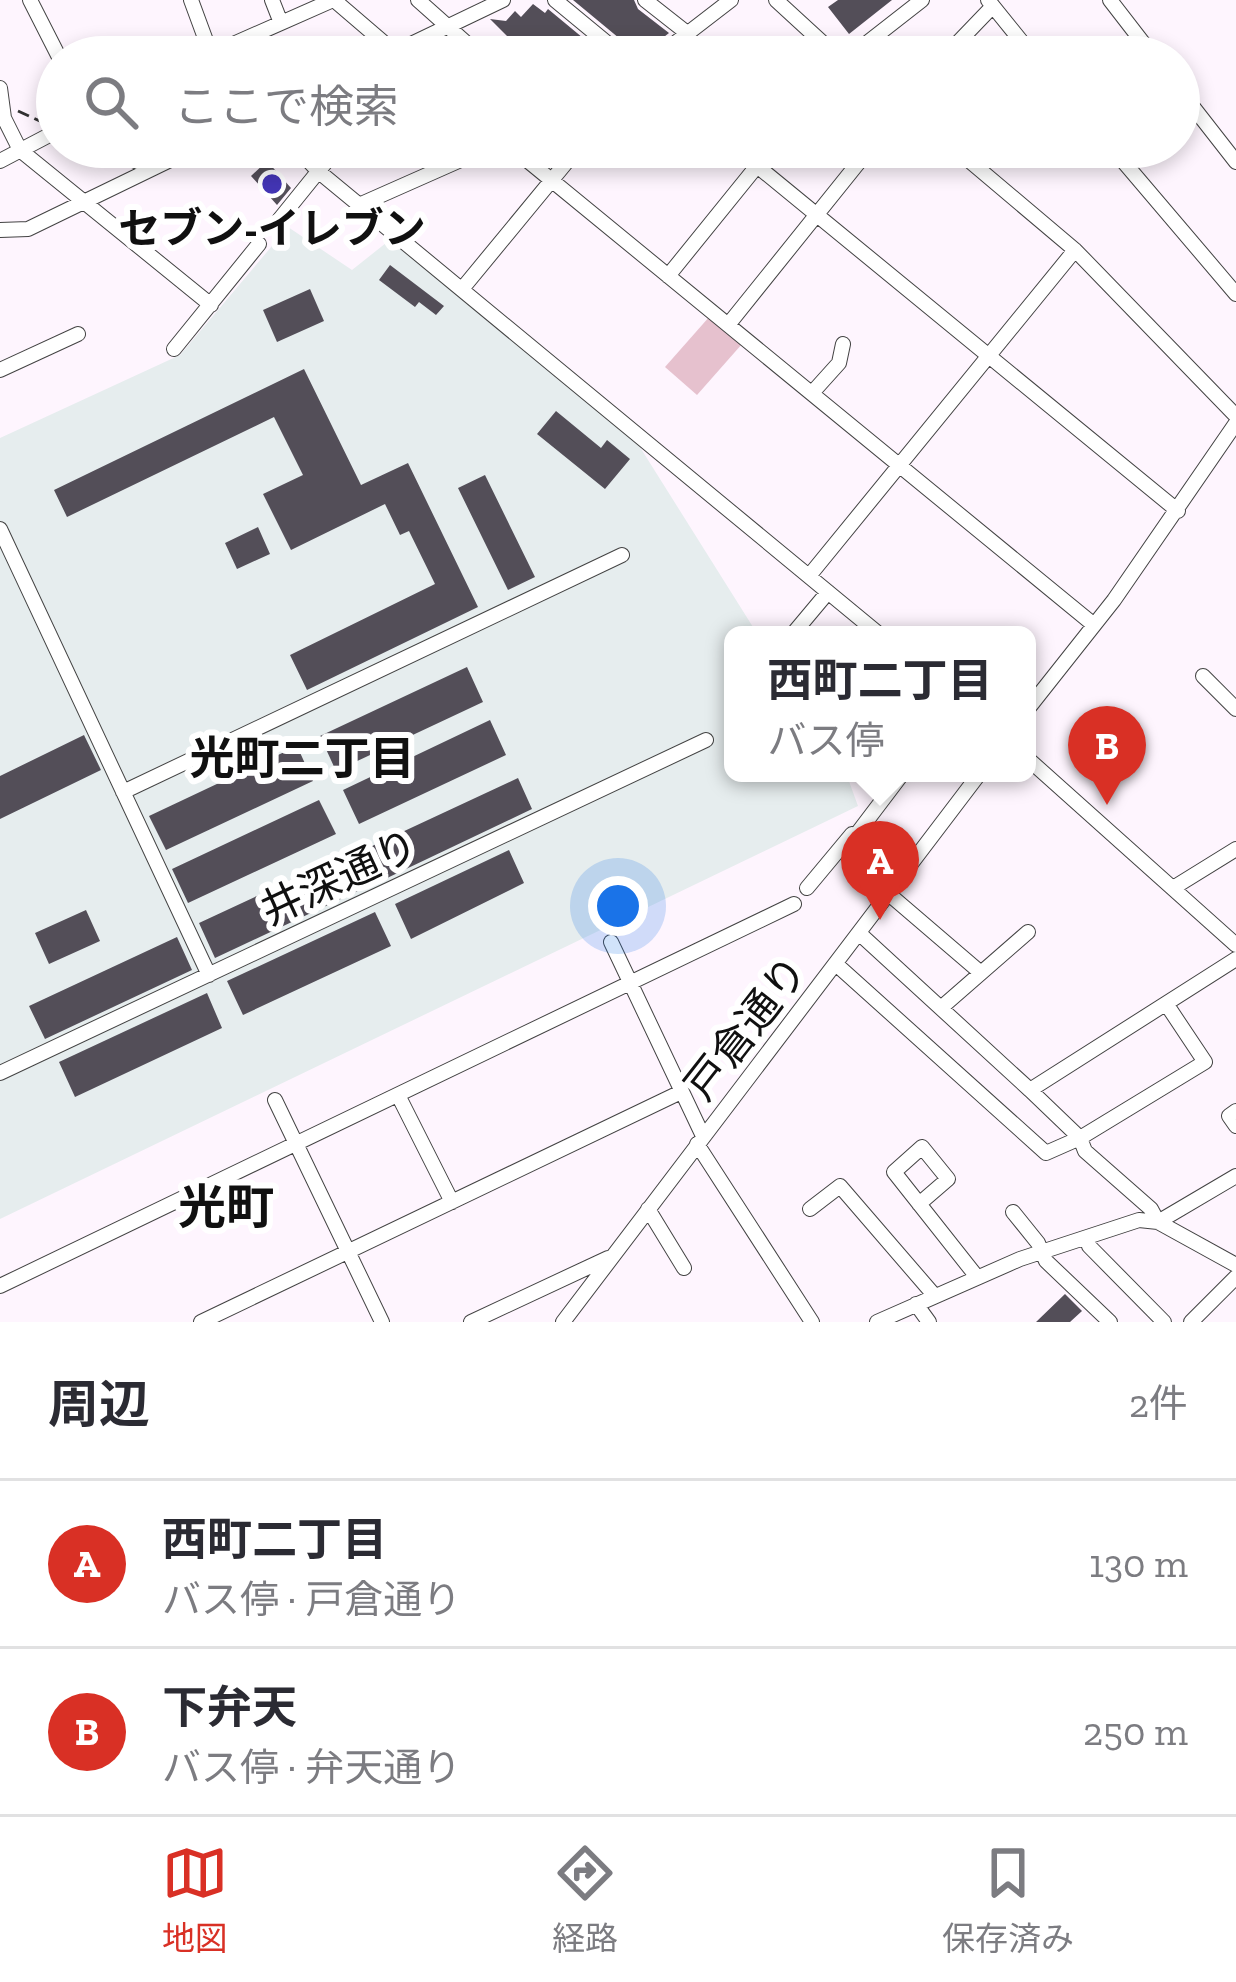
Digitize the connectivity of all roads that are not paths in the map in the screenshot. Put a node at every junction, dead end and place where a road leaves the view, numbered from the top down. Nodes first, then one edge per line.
1 (30, 0) edge
2 (191, 0) edge
3 (272, 0) edge
4 (334, 0) edge
5 (418, 0) edge
6 (503, 0) edge
7 (555, 0) edge
8 (645, 0) edge
9 (731, 0) edge
10 (776, 0) edge
11 (922, 0) edge
12 (1110, 0) edge
13 (991, 3) edge
14 (281, 23) junction
15 (448, 27) junction
16 (687, 33) junction
17 (48, 36) edge
18 (203, 36) edge
19 (253, 36) edge
20 (373, 36) edge
21 (430, 36) edge
22 (458, 36) edge
23 (599, 36) edge
24 (683, 36) edge
25 (815, 36) edge
26 (876, 36) edge
27 (962, 36) edge
28 (1017, 36) edge
29 (1138, 36) edge
30 (2, 96) edge
31 (1200, 115) edge
32 (36, 141) edge
33 (20, 150) junction
34 (0, 161) edge
35 (1236, 162) edge
36 (36, 163) edge
37 (42, 168) edge
38 (154, 168) edge
39 (315, 168) edge
40 (320, 168) edge
41 (443, 168) edge
42 (536, 168) edge
43 (562, 168) edge
44 (755, 168) edge
45 (759, 168) edge
46 (854, 168) edge
47 (978, 168) edge
48 (1129, 168) edge
49 (318, 171) junction
50 (552, 181) junction
51 (84, 202) junction
52 (359, 205) junction
53 (816, 214) junction
54 (279, 220) dead end
55 (0, 230) edge
56 (259, 244) dead end
57 (1076, 250) junction
58 (668, 276) junction
59 (461, 289) junction
60 (1236, 294) edge
61 (212, 305) junction
62 (728, 325) junction
63 (78, 334) dead end
64 (843, 344) dead end
65 (174, 350) dead end
66 (990, 356) junction
67 (0, 370) edge
68 (812, 393) junction
69 (1236, 419) edge
70 (900, 465) junction
71 (1178, 512) junction
72 (0, 529) edge
73 (622, 555) dead end
74 (809, 576) junction
75 (828, 592) junction
76 (1094, 625) junction
77 (800, 626) edge
78 (864, 626) edge
79 (1203, 676) dead end
80 (1036, 699) edge
81 (1236, 709) edge
82 (706, 740) dead end
83 (1036, 766) edge
84 (896, 782) edge
85 (973, 782) edge
86 (124, 792) junction
87 (856, 835) junction
88 (1236, 849) edge
89 (905, 875) junction
90 (807, 888) dead end
91 (1173, 889) junction
92 (890, 895) junction
93 (794, 904) dead end
94 (1028, 932) dead end
95 (860, 934) junction
96 (611, 942) dead end
97 (1236, 945) edge
98 (1236, 959) edge
99 (837, 965) junction
100 (981, 973) junction
101 (209, 975) junction
102 (630, 983) junction
103 (1166, 1005) junction
104 (942, 1007) junction
105 (0, 1073) edge
106 (1030, 1090) junction
107 (681, 1092) junction
108 (398, 1095) junction
109 (275, 1100) dead end
110 (1236, 1111) edge
111 (1236, 1126) edge
112 (1080, 1138) junction
113 (700, 1140) junction
114 (296, 1144) junction
115 (1236, 1176) edge
116 (452, 1202) junction
117 (919, 1204) dead end
118 (648, 1209) junction
119 (810, 1209) dead end
120 (1013, 1212) dead end
121 (1158, 1222) junction
122 (1087, 1237) junction
123 (1042, 1251) junction
124 (349, 1252) junction
125 (613, 1256) junction
126 (1236, 1265) edge
127 (684, 1268) dead end
128 (976, 1276) junction
129 (1236, 1276) edge
130 (0, 1286) edge
131 (934, 1295) junction
132 (916, 1304) junction
133 (201, 1322) edge
134 (382, 1322) edge
135 (471, 1322) edge
136 (563, 1322) edge
137 (812, 1322) edge
138 (877, 1322) edge
139 (929, 1322) edge
140 (1110, 1322) edge
141 (1164, 1322) edge
142 (1191, 1322) edge

1 - 17 street
2 - 18 street
3 - 14 street
4 - 14 street
4 - 20 street
5 - 15 street
6 - 15 street
7 - 23 street
8 - 16 street
9 - 16 street
10 - 25 street
11 - 26 street
12 - 29 street
13 - 27 street
13 - 28 street
14 - 19 street
15 - 21 street
15 - 22 street
16 - 24 street
30 - 33 street
31 - 35 street
32 - 33 street
33 - 34 street
33 - 36 street
37 - 51 street
38 - 51 street
39 - 49 street
40 - 49 street
41 - 52 street
42 - 50 street
43 - 50 street
44 - 58 street
45 - 53 street
46 - 53 street
47 - 57 street
48 - 60 street
49 - 52 street
49 - 54 street
50 - 58 street
50 - 59 street
51 - 55 street
51 - 61 street
52 - 59 street
53 - 62 street
53 - 66 street
56 - 61 street
57 - 66 street
57 - 69 street
58 - 62 street
59 - 74 street
61 - 65 street
62 - 68 street
63 - 67 street
64 - 68 street
66 - 70 street
66 - 71 street
68 - 70 street
69 - 71 street
70 - 74 street
70 - 76 street
71 - 76 street
72 - 86 street
73 - 86 street
74 - 75 street
75 - 77 street
75 - 78 street
76 - 80 street
79 - 81 street
82 - 101 street, 井深通り
83 - 91 street
84 - 87 street
85 - 89 street, 戸倉通り
86 - 101 street
87 - 89 street
87 - 90 street
88 - 91 street
89 - 92 street, 戸倉通り
91 - 97 street
92 - 95 street, 戸倉通り
92 - 100 street
93 - 102 street
94 - 100 street
95 - 99 street, 戸倉通り
95 - 104 street
96 - 102 street
98 - 103 street
99 - 112 street
99 - 113 street, 戸倉通り
100 - 104 street
101 - 105 street, 井深通り
102 - 107 street
102 - 108 street
103 - 106 street
103 - 112 street
104 - 106 street
106 - 112 street
107 - 113 street
107 - 116 street
108 - 114 street
108 - 116 street
109 - 114 street
110 - 111 street
112 - 121 street
113 - 118 street, 戸倉通り
113 - 137 street
114 - 124 street
114 - 130 street
115 - 121 street
116 - 124 street
117 - 128 street
118 - 125 street, 戸倉通り
118 - 127 street
119 - 131 street
120 - 123 street
121 - 122 street
121 - 126 street
122 - 123 street
122 - 141 street
123 - 128 street
123 - 140 street
124 - 133 street
124 - 134 street
125 - 135 street
125 - 136 street, 戸倉通り
128 - 131 street
129 - 142 street
131 - 132 street
132 - 138 street
132 - 139 street

